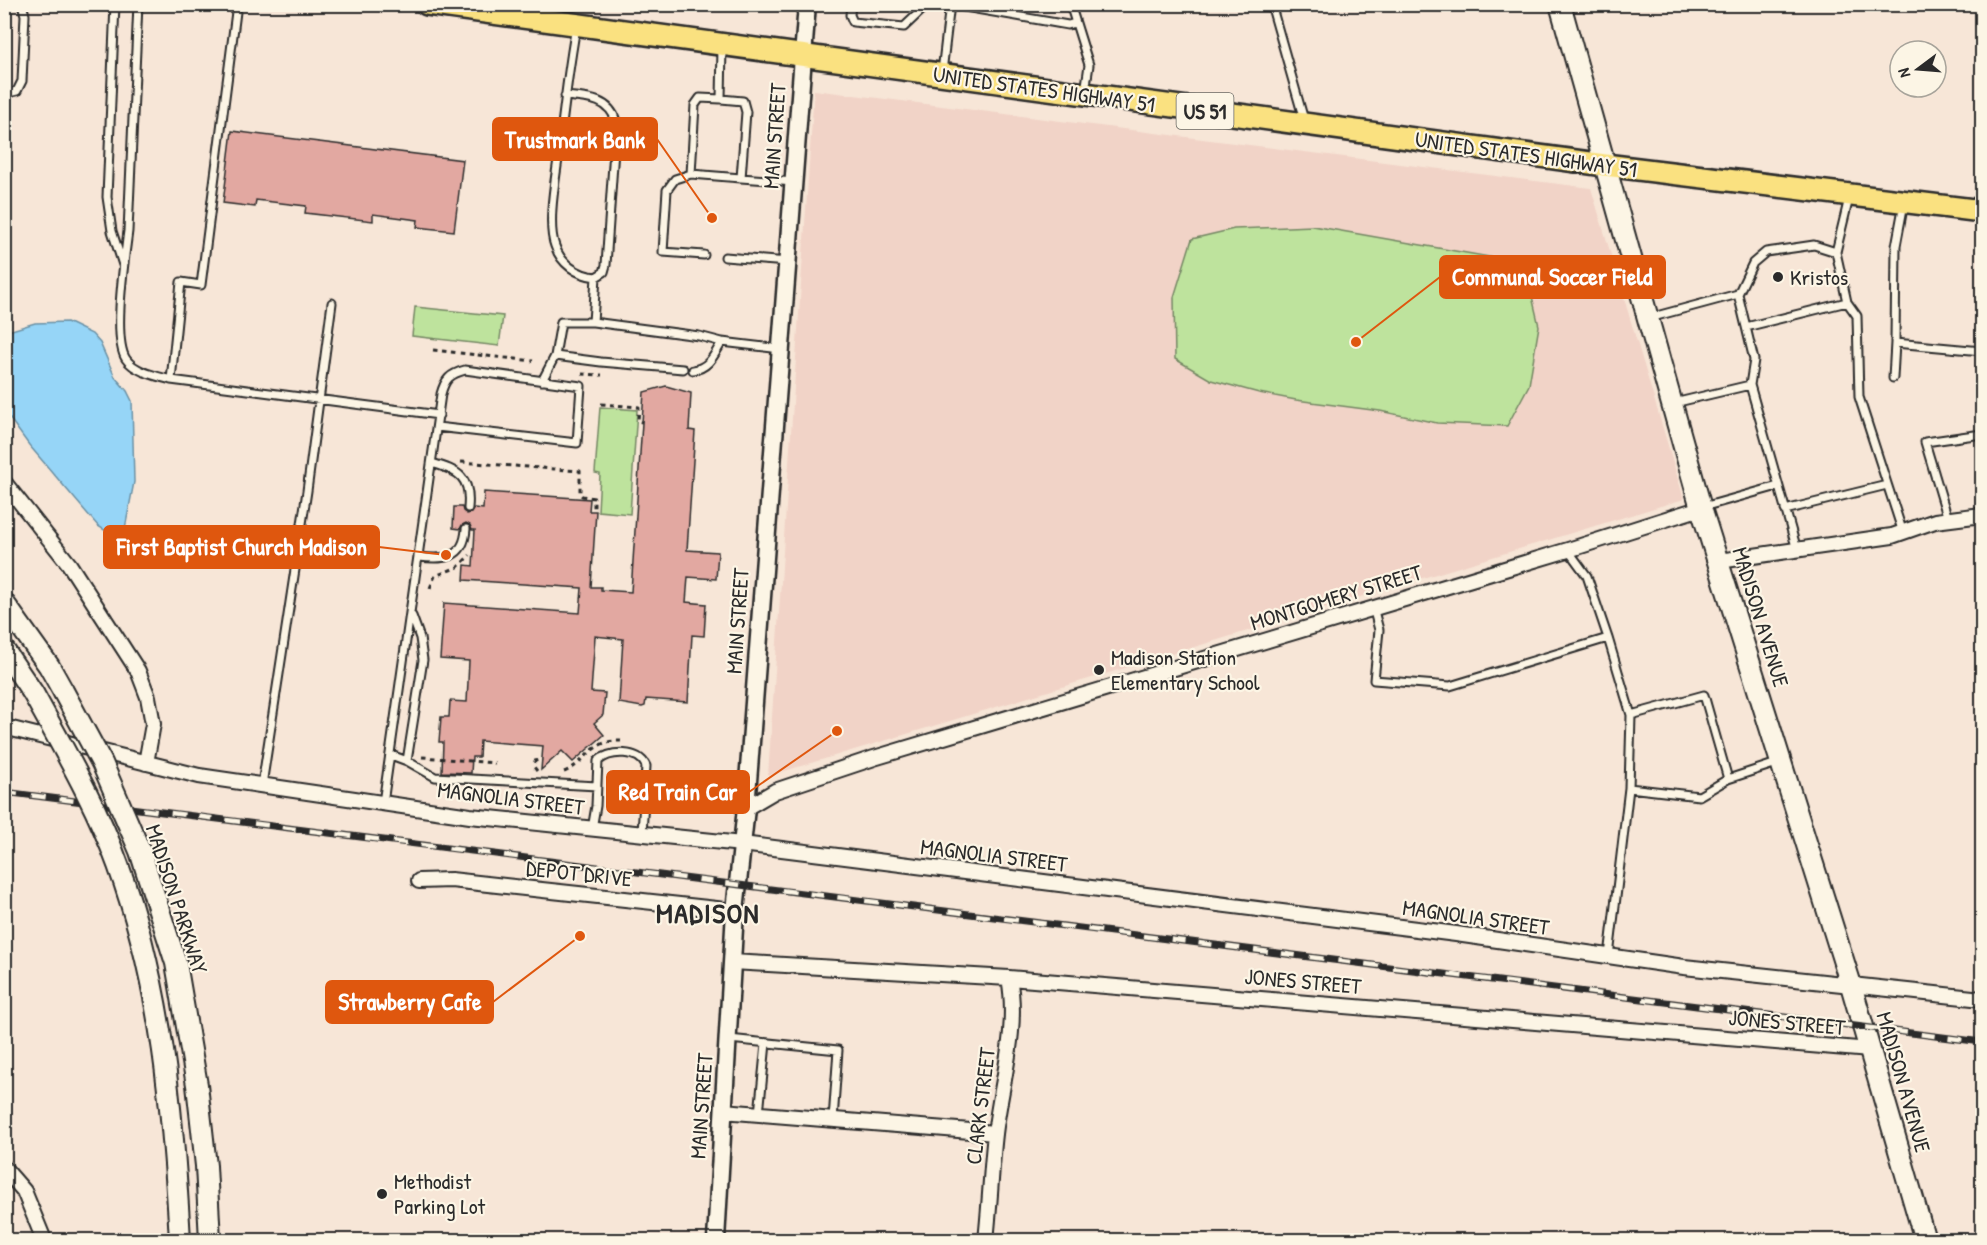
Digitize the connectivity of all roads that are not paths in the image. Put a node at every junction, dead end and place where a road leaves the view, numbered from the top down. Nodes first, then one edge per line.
1 (22, 4) edge
2 (116, 4) edge
3 (138, 4) edge
4 (237, 4) edge
5 (428, 4) edge
6 (807, 4) edge
7 (851, 4) edge
8 (923, 4) edge
9 (1070, 4) edge
10 (1271, 4) edge
11 (1560, 4) edge
12 (949, 5) edge
13 (988, 8) edge
14 (1075, 23) junction
15 (576, 25) junction
16 (722, 45) junction
17 (803, 56) junction
18 (941, 74) junction
19 (4, 94) edge
20 (1084, 94) junction
21 (566, 96) junction
22 (721, 99) junction
23 (1305, 124) junction
24 (1605, 165) junction
25 (691, 174) junction
26 (741, 178) junction
27 (794, 182) junction
28 (1850, 195) junction
29 (1905, 201) junction
30 (1983, 211) edge
31 (1836, 252) junction
32 (704, 255) dead end
33 (725, 257) dead end
34 (788, 262) junction
35 (123, 268) junction
36 (596, 277) junction
37 (1738, 294) junction
38 (1847, 302) junction
39 (332, 303) dead end
40 (1648, 319) junction
41 (593, 322) junction
42 (1746, 327) junction
43 (722, 342) junction
44 (1895, 343) junction
45 (781, 349) junction
46 (1983, 351) edge
47 (555, 356) junction
48 (683, 369) dead end
49 (693, 370) dead end
50 (1893, 378) dead end
51 (171, 380) junction
52 (542, 381) junction
53 (1750, 385) junction
54 (318, 399) junction
55 (1672, 404) junction
56 (439, 415) junction
57 (437, 427) junction
58 (1983, 434) edge
59 (432, 463) junction
60 (4, 482) edge
61 (1887, 485) junction
62 (1778, 486) junction
63 (468, 508) dead end
64 (1701, 508) junction
65 (1785, 510) junction
66 (1983, 515) edge
67 (1948, 519) junction
68 (466, 529) dead end
69 (1903, 533) junction
70 (1568, 550) junction
71 (1797, 550) junction
72 (419, 557) junction
73 (1719, 561) junction
74 (4, 603) edge
75 (1373, 607) junction
76 (411, 614) junction
77 (1608, 638) junction
78 (4, 650) edge
79 (1631, 715) junction
80 (4, 727) edge
81 (391, 755) junction
82 (407, 761) junction
83 (1781, 762) junction
84 (146, 763) junction
85 (1728, 779) junction
86 (262, 785) junction
87 (597, 786) junction
88 (1629, 788) junction
89 (383, 803) junction
90 (746, 808) junction
91 (592, 829) junction
92 (642, 834) junction
93 (742, 844) junction
94 (419, 880) dead end
95 (735, 911) junction
96 (1609, 956) junction
97 (732, 962) junction
98 (1009, 978) junction
99 (1851, 985) junction
100 (1983, 999) edge
101 (728, 1039) junction
102 (765, 1043) junction
103 (1870, 1050) junction
104 (723, 1111) junction
105 (759, 1114) junction
106 (832, 1120) junction
107 (995, 1133) junction
108 (4, 1168) edge
109 (44, 1240) edge
110 (180, 1240) edge
111 (210, 1240) edge
112 (716, 1240) edge
113 (986, 1240) edge
114 (1925, 1240) edge

1 - 19 lane
2 - 35 lane
3 - 35 lane
4 - 51 lane
5 - 15 main road, UNITED STATES HIGHWAY 51 / US 51
6 - 17 street, MAIN STREET
7 - 8 lane
9 - 14 lane
10 - 23 lane
11 - 24 main road, MADISON AVENUE
12 - 13 lane
12 - 18 lane
13 - 14 lane
14 - 20 lane
15 - 16 main road, UNITED STATES HIGHWAY 51 / US 51
15 - 21 lane
16 - 17 main road, UNITED STATES HIGHWAY 51 / US 51
16 - 22 lane
17 - 18 main road, UNITED STATES HIGHWAY 51 / US 51
17 - 27 street, MAIN STREET
18 - 20 main road, UNITED STATES HIGHWAY 51 / US 51
20 - 23 main road, UNITED STATES HIGHWAY 51 / US 51
21 - 36 lane
21 - 36 lane
22 - 25 lane
22 - 26 lane
23 - 24 main road, UNITED STATES HIGHWAY 51 / US 51
24 - 28 main road, UNITED STATES HIGHWAY 51 / US 51
24 - 40 main road, MADISON AVENUE
25 - 26 lane
25 - 32 lane
26 - 27 lane
27 - 34 street, MAIN STREET
28 - 29 main road, UNITED STATES HIGHWAY 51 / US 51
28 - 31 lane
29 - 30 main road, UNITED STATES HIGHWAY 51 / US 51
29 - 44 lane
31 - 37 lane
31 - 38 lane
33 - 34 lane
34 - 45 street, MAIN STREET
35 - 51 lane
36 - 41 lane
37 - 40 lane
37 - 42 lane
38 - 42 lane
38 - 61 lane
39 - 54 lane
40 - 55 main road, MADISON AVENUE
41 - 43 lane
41 - 47 lane
42 - 53 lane
43 - 45 lane
43 - 49 lane
44 - 46 lane
44 - 50 lane
45 - 90 street, MAIN STREET
47 - 48 lane
47 - 52 lane
51 - 54 lane
52 - 56 lane
52 - 57 lane
53 - 55 lane
53 - 62 lane
54 - 56 lane
54 - 86 lane
55 - 64 main road, MADISON AVENUE
56 - 57 lane
57 - 59 lane
58 - 67 lane
59 - 63 lane
59 - 72 lane
60 - 84 street
61 - 65 lane
61 - 69 lane
62 - 64 lane
62 - 65 lane
64 - 70 street, MONTGOMERY STREET
64 - 73 main road, MADISON AVENUE
65 - 71 lane
66 - 67 street
67 - 69 street
68 - 72 lane
69 - 71 street
70 - 75 street, MONTGOMERY STREET
70 - 77 lane
71 - 73 street
72 - 76 lane
73 - 83 main road, MADISON AVENUE
74 - 111 main road, MADISON PARKWAY, bridge
75 - 77 lane
75 - 90 street, MONTGOMERY STREET
76 - 81 lane
76 - 82 lane
77 - 79 lane
78 - 110 main road, MADISON PARKWAY, bridge
79 - 85 lane
79 - 88 lane
80 - 84 street, MAGNOLIA STREET
81 - 82 lane
81 - 89 lane
82 - 87 lane
83 - 85 lane
83 - 99 main road, MADISON AVENUE
84 - 86 street, MAGNOLIA STREET
85 - 88 lane
86 - 89 street, MAGNOLIA STREET
87 - 91 lane
87 - 92 lane
88 - 96 lane
89 - 91 street, MAGNOLIA STREET
90 - 93 street, MAIN STREET
91 - 92 street, MAGNOLIA STREET
92 - 93 street, MAGNOLIA STREET
93 - 95 street, MAIN STREET
93 - 96 street, MAGNOLIA STREET
94 - 95 street, DEPOT DRIVE
95 - 97 street, MAIN STREET
96 - 99 street, MAGNOLIA STREET
97 - 98 street, JONES STREET
97 - 101 street, MAIN STREET
98 - 103 street, JONES STREET
98 - 107 street, CLARK STREET
99 - 100 street, MAGNOLIA STREET
99 - 103 main road, MADISON AVENUE
101 - 102 lane
101 - 104 street, MAIN STREET
102 - 105 lane
102 - 106 lane
103 - 114 main road, MADISON AVENUE
104 - 105 street
104 - 112 street, MAIN STREET
105 - 106 street
106 - 107 street
107 - 113 street, CLARK STREET
108 - 109 street

